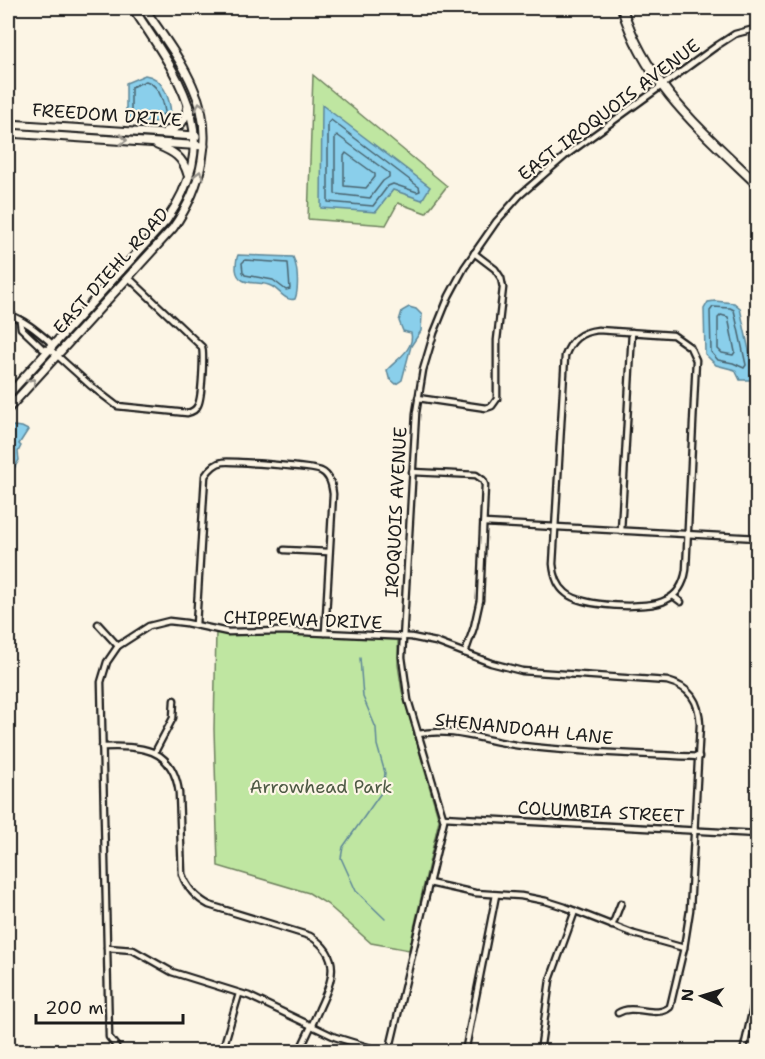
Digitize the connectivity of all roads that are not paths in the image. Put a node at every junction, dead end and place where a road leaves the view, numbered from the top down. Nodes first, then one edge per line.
1 (133, 8) edge
2 (144, 8) edge
3 (622, 8) edge
4 (758, 28) edge
5 (661, 86) junction
6 (189, 104) junction
7 (8, 124) edge
8 (8, 133) edge
9 (152, 133) junction
10 (194, 136) junction
11 (204, 136) junction
12 (152, 142) junction
13 (194, 145) junction
14 (204, 146) junction
15 (188, 178) junction
16 (758, 184) edge
17 (489, 231) joint
18 (474, 253) junction
19 (128, 276) junction
20 (758, 300) edge
21 (8, 314) edge
22 (20, 321) junction
23 (758, 323) edge
24 (632, 332) junction
25 (50, 349) junction
26 (57, 355) junction
27 (8, 395) edge
28 (418, 398) junction
29 (8, 409) edge
30 (412, 472) junction
31 (484, 523) junction
32 (555, 527) junction
33 (621, 531) junction
34 (688, 534) junction
35 (758, 538) edge
36 (284, 550) dead end
37 (329, 552) junction
38 (673, 596) junction
39 (681, 602) dead end
40 (98, 624) dead end
41 (196, 625) junction
42 (325, 633) junction
43 (402, 637) junction
44 (118, 646) junction
45 (465, 653) junction
46 (174, 699) dead end
47 (418, 734) junction
48 (102, 747) junction
49 (155, 752) junction
50 (699, 757) junction
51 (443, 817) junction
52 (695, 831) junction
53 (758, 834) edge
54 (429, 883) junction
55 (496, 895) junction
56 (621, 903) dead end
57 (575, 910) junction
58 (612, 926) junction
59 (107, 948) junction
60 (684, 948) junction
61 (758, 986) edge
62 (239, 993) junction
63 (618, 1013) dead end
64 (311, 1026) junction
65 (116, 1046) dead end
66 (219, 1052) edge
67 (299, 1052) edge
68 (384, 1052) edge
69 (389, 1052) edge
70 (465, 1052) edge
71 (540, 1052) edge
72 (743, 1052) edge

1 - 6 street, EAST DIEHL ROAD
11 -> 2 street, EAST DIEHL ROAD
3 - 5 main road
4 - 5 street, EAST IROQUOIS AVENUE
5 - 16 main road
5 - 17 street, EAST IROQUOIS AVENUE
6 - 9 street
6 - 10 street, EAST DIEHL ROAD
7 - 9 street, FREEDOM DRIVE
8 -> 12 street, FREEDOM DRIVE
9 - 10 street, FREEDOM DRIVE
10 - 11 street, FREEDOM DRIVE
10 - 13 street, EAST DIEHL ROAD
11 - 14 street, EAST DIEHL ROAD
12 - 13 street, FREEDOM DRIVE
12 - 15 street
13 - 14 street, FREEDOM DRIVE
13 - 15 street, EAST DIEHL ROAD
19 -> 14 street, EAST DIEHL ROAD
15 - 25 street, EAST DIEHL ROAD
17 - 18 street, IROQUOIS AVENUE
18 - 28 street, IROQUOIS AVENUE
18 - 28 street
19 - 26 street, EAST DIEHL ROAD
19 - 26 street
20 - 23 street
21 - 22 street
22 - 25 street
22 - 25 street
24 - 32 street
24 - 33 street
24 - 34 street
25 - 26 street
25 - 27 street, EAST DIEHL ROAD
29 -> 26 street, EAST DIEHL ROAD
28 - 30 street, IROQUOIS AVENUE
30 - 31 street
30 - 43 street, IROQUOIS AVENUE
31 - 32 street
31 - 45 street
32 - 33 street
32 - 38 street
33 - 34 street
34 - 35 street
34 - 38 street
36 - 37 street
37 - 41 street
37 - 42 street
38 - 39 street
40 - 44 street
41 - 42 street, CHIPPEWA DRIVE
41 - 44 street, CHIPPEWA DRIVE
42 - 43 street, CHIPPEWA DRIVE
43 - 45 street, CHIPPEWA DRIVE
43 - 47 street, IROQUOIS AVENUE
44 - 48 street, CHIPPEWA DRIVE
45 - 50 street, CHIPPEWA DRIVE
46 - 49 street
47 - 50 street, SHENANDOAH LANE
47 - 51 street, IROQUOIS AVENUE
48 - 49 street
48 - 59 street, CHIPPEWA DRIVE
49 - 64 street
50 - 52 street
51 - 52 street, COLUMBIA STREET
51 - 54 street, IROQUOIS AVENUE
52 - 53 street, COLUMBIA STREET
52 - 60 street
54 - 55 street
54 - 69 street, IROQUOIS AVENUE
55 - 57 street
55 - 70 street
56 - 58 street
57 - 58 street
57 - 71 street
58 - 60 street
59 - 62 street
59 - 65 street, CHIPPEWA DRIVE
60 - 63 street
61 - 72 street
62 - 64 street
62 - 66 street
64 - 67 street
64 - 68 street

